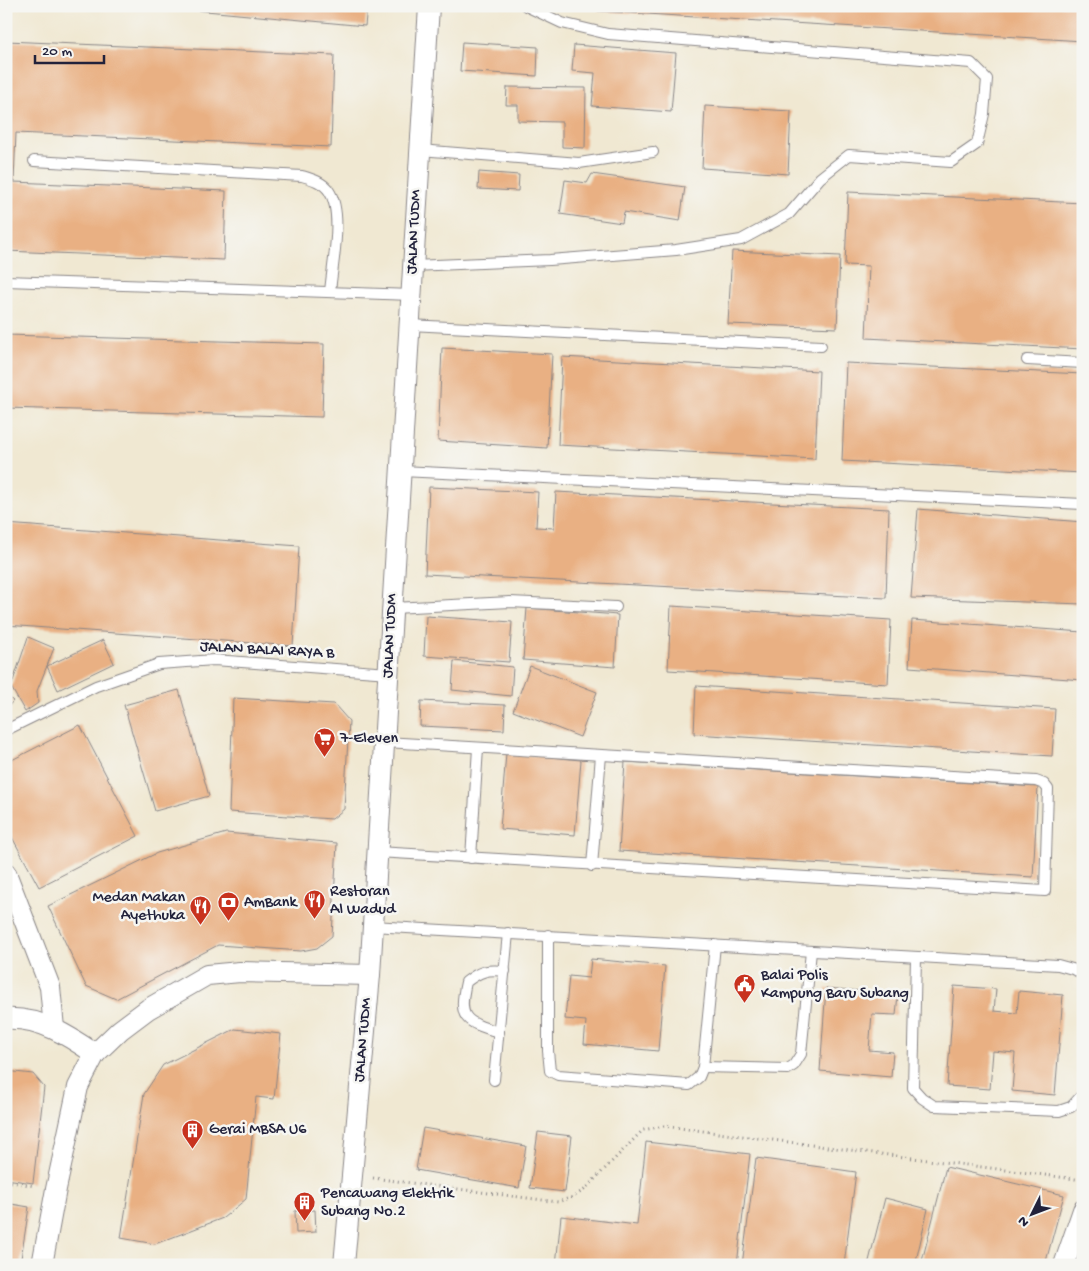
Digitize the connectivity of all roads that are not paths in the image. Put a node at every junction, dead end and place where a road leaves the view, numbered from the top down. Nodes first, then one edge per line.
1 (429, 6) edge
2 (526, 6) edge
3 (420, 150) junction
4 (652, 152) dead end
5 (34, 161) dead end
6 (413, 266) junction
7 (6, 282) edge
8 (330, 292) junction
9 (412, 295) junction
10 (410, 325) junction
11 (821, 346) dead end
12 (1027, 360) dead end
13 (1083, 363) edge
14 (401, 471) junction
15 (1083, 504) edge
16 (616, 606) dead end
17 (393, 608) junction
18 (389, 673) junction
19 (6, 730) edge
20 (385, 742) junction
21 (478, 748) junction
22 (601, 755) junction
23 (377, 852) junction
24 (471, 858) junction
25 (592, 866) junction
26 (6, 873) edge
27 (372, 926) junction
28 (508, 933) junction
29 (548, 935) junction
30 (715, 945) junction
31 (811, 951) junction
32 (916, 957) junction
33 (504, 971) junction
34 (370, 976) junction
35 (1083, 976) edge
36 (6, 1019) edge
37 (54, 1028) junction
38 (498, 1032) junction
39 (96, 1054) junction
40 (703, 1067) junction
41 (494, 1080) dead end
42 (1083, 1094) edge
43 (1083, 1210) edge
44 (42, 1265) edge
45 (344, 1265) edge
46 (1064, 1265) edge

1 - 3 street, JALAN TUDM
2 - 6 lane
3 - 4 lane
3 - 6 street, JALAN TUDM
5 - 8 lane
6 - 9 street, JALAN TUDM
7 - 8 lane
8 - 9 lane
9 - 10 street, JALAN TUDM
10 - 11 lane
10 - 14 street, JALAN TUDM
12 - 13 lane
14 - 15 lane
14 - 17 street, JALAN TUDM
16 - 17 lane
17 - 18 street, JALAN TUDM
18 - 19 lane, JALAN BALAI RAYA B
18 - 20 street, JALAN TUDM
20 - 21 lane
20 - 23 street, JALAN TUDM
21 - 22 lane
21 - 24 lane
22 - 25 lane
22 - 25 lane
23 - 24 lane
23 - 27 street, JALAN TUDM
24 - 25 lane
26 - 37 street
27 - 28 lane
27 - 34 street, JALAN TUDM
28 - 29 lane
28 - 33 lane
29 - 30 lane
29 - 40 lane
30 - 31 lane
30 - 40 lane
31 - 32 lane
31 - 40 lane
32 - 35 lane
32 - 42 lane
33 - 38 lane
33 - 38 lane
34 - 39 street
34 - 45 street, JALAN TUDM
36 - 37 street
37 - 39 street
38 - 41 lane
39 - 44 street
43 - 46 street

